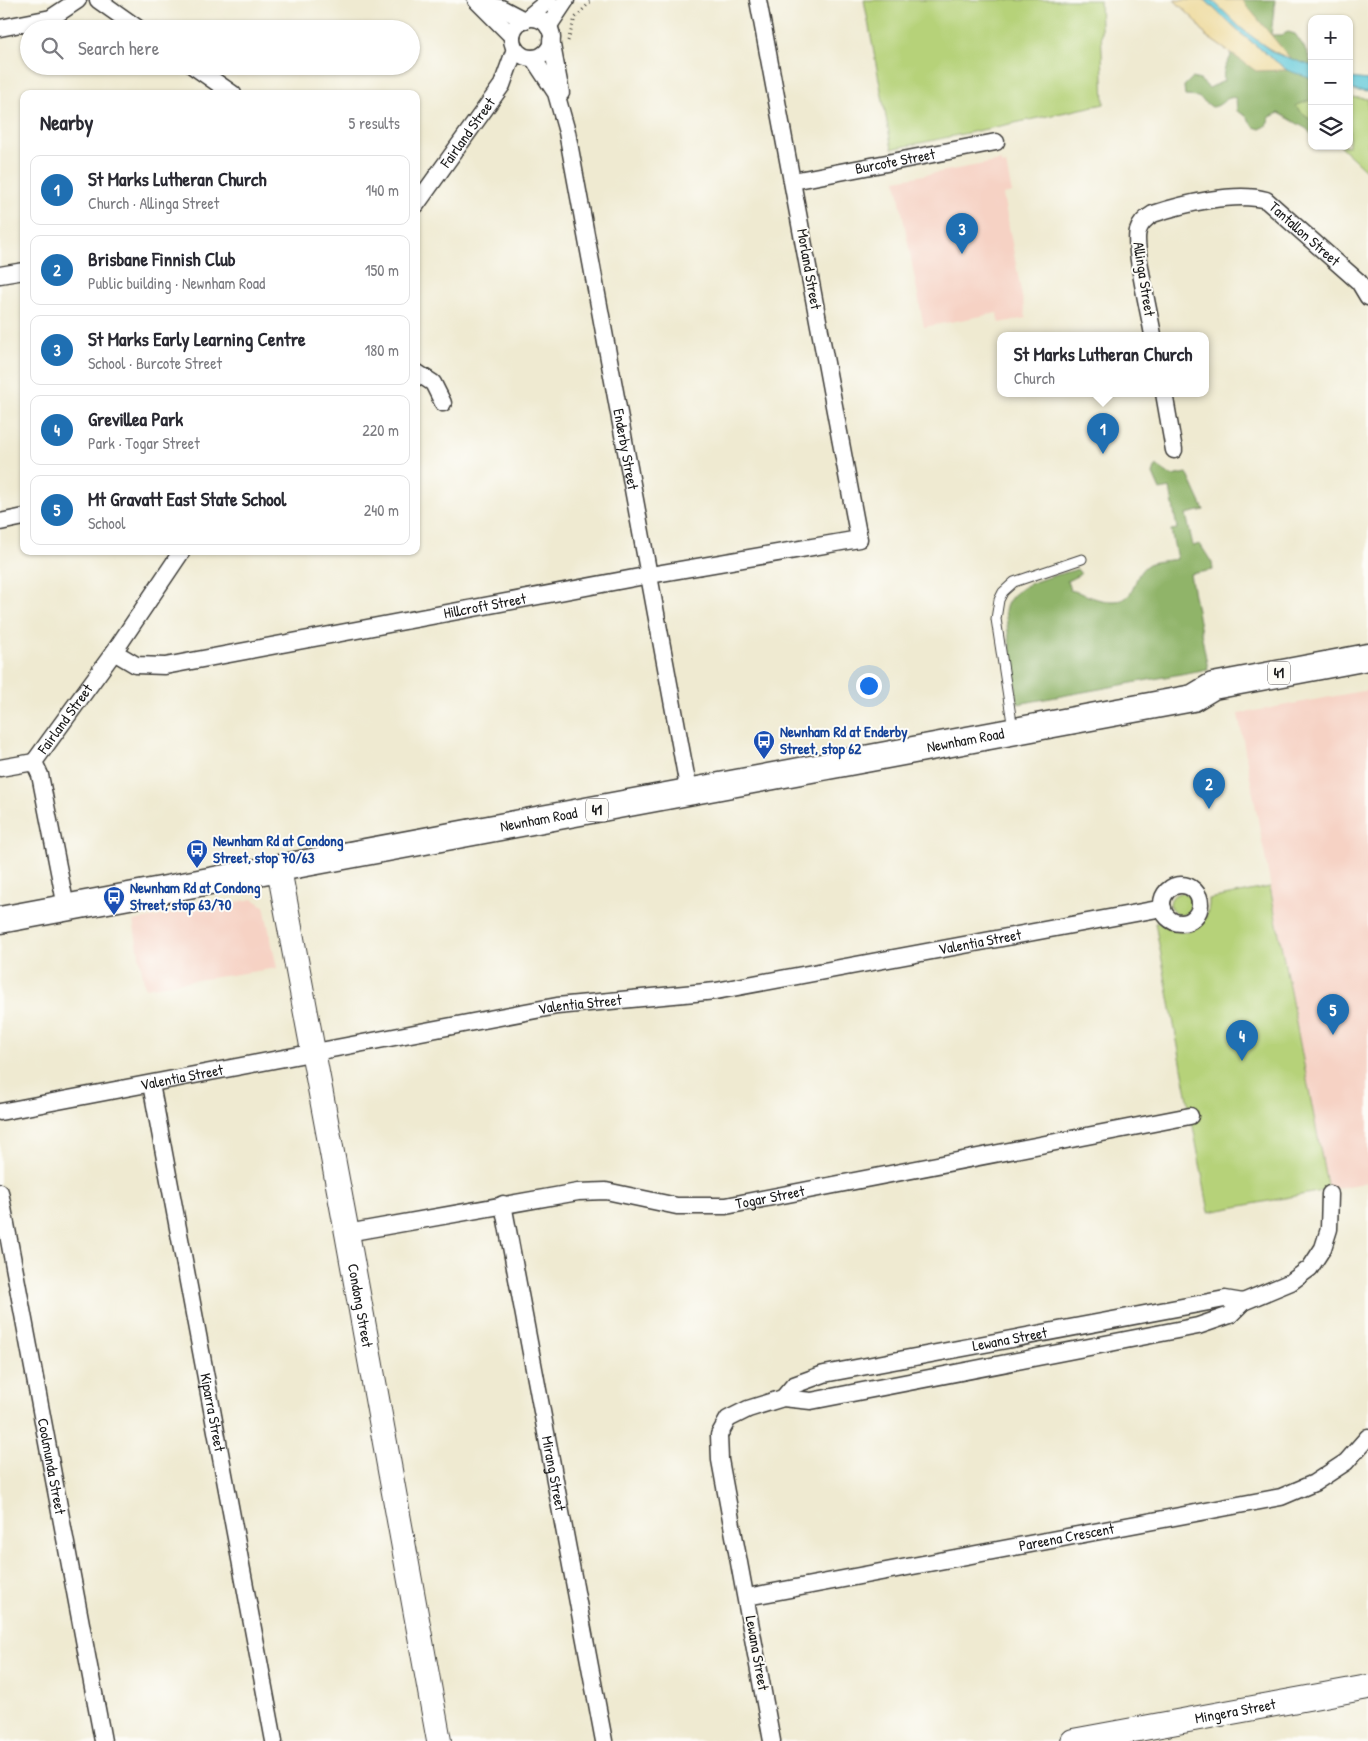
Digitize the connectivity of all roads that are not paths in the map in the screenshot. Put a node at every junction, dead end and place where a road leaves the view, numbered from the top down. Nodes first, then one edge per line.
1 (78, 0) edge
2 (98, 0) edge
3 (549, 0) edge
4 (566, 0) edge
5 (758, 0) edge
6 (479, 2) edge
7 (41, 20) edge
8 (126, 20) edge
9 (525, 20) junction
10 (20, 24) edge
11 (0, 28) edge
12 (550, 34) junction
13 (514, 43) junction
14 (533, 58) junction
15 (206, 75) edge
16 (502, 84) junction
17 (227, 90) edge
18 (561, 106) junction
19 (996, 142) dead end
20 (793, 181) junction
21 (420, 199) edge
22 (1142, 224) joint
23 (20, 272) edge
24 (0, 275) edge
25 (1368, 297) edge
26 (1153, 332) edge
27 (420, 375) edge
28 (1165, 397) edge
29 (443, 403) dead end
30 (1174, 450) dead end
31 (20, 518) edge
32 (0, 522) edge
33 (859, 539) joint
34 (179, 555) edge
35 (1082, 559) dead end
36 (650, 575) junction
37 (114, 652) junction
38 (1368, 657) edge
39 (1368, 674) edge
40 (1194, 698) junction
41 (1013, 731) junction
42 (34, 762) junction
43 (0, 768) edge
44 (689, 792) junction
45 (278, 869) junction
46 (66, 907) junction
47 (1162, 908) dead end
48 (0, 920) edge
49 (312, 1053) junction
50 (151, 1084) junction
51 (0, 1112) edge
52 (1190, 1116) dead end
53 (0, 1192) edge
54 (1330, 1194) dead end
55 (503, 1204) junction
56 (347, 1233) junction
57 (1243, 1302) junction
58 (783, 1398) junction
59 (1368, 1437) edge
60 (747, 1597) junction
61 (1368, 1686) edge
62 (103, 1741) edge
63 (274, 1741) edge
64 (439, 1741) edge
65 (604, 1741) edge
66 (772, 1741) edge
67 (1073, 1741) edge

1 - 7 street
2 - 8 street
3 - 9 street
4 - 12 street
5 - 20 street, Morland Street
6 - 9 street
6 - 13 street
9 - 12 street
9 - 13 street
10 - 11 street
12 - 14 street
12 - 18 street, Enderby Street
13 - 14 street
13 - 16 street, Fairland Street
14 - 16 street, Fairland Street
14 - 18 street, Enderby Street
15 - 17 street
16 - 21 street, Fairland Street
18 - 36 street, Enderby Street
19 - 20 street, Burcote Street
20 - 33 street, Morland Street
22 - 25 street, Tantallon Street
22 - 26 street, Allinga Street
23 - 24 street
27 - 29 street
28 - 30 street
31 - 32 street
33 - 36 street, Hillcroft Street
34 - 37 street, Fairland Street
35 - 41 lane
36 - 37 street, Hillcroft Street
36 - 44 street, Enderby Street
37 - 42 street, Fairland Street
38 - 40 main road, Newnham Road / 41
39 - 40 main road, Newnham Road / 41
40 - 41 main road, Newnham Road / 41
41 - 44 main road, Newnham Road / 41
42 - 43 street
42 - 46 street, Fairland Street
44 - 45 main road, Newnham Road / 41
45 - 46 main road, Newnham Road / 41
45 - 49 street, Condong Street
46 - 48 main road, Newnham Road / 41
47 - 49 street, Valentia Street
49 - 50 street, Valentia Street
49 - 56 street, Condong Street
50 - 51 street, Valentia Street
50 - 63 street, Kiparra Street
52 - 55 street, Togar Street
53 - 62 street, Coolmunda Street
54 - 57 street, Lewana Street
55 - 56 street, Togar Street
55 - 65 street, Mirang Street
56 - 64 street, Condong Street
57 - 58 street, Lewana Street
57 - 58 street, Lewana Street
58 - 60 street, Lewana Street
59 - 60 street, Pareena Crescent
60 - 66 street, Lewana Street
61 - 67 street, Mingera Street

